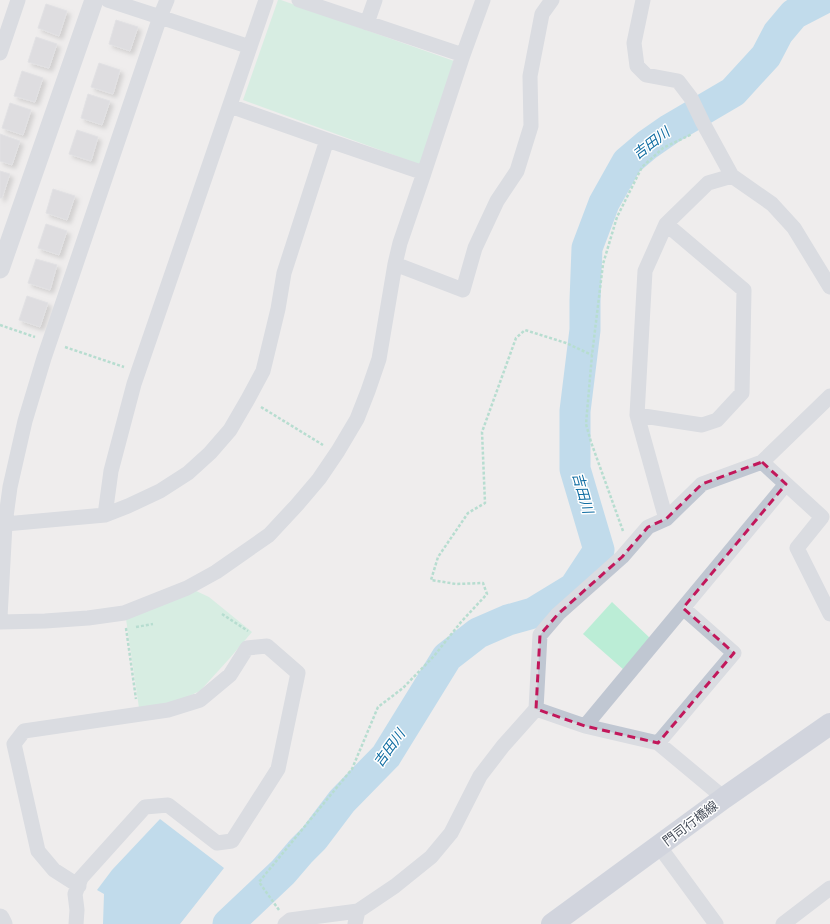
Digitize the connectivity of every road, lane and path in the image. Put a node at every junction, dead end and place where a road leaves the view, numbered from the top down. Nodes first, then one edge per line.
1 (18, 0) edge
2 (94, 0) edge
3 (108, 0) edge
4 (166, 0) edge
5 (266, 0) edge
6 (299, 0) edge
7 (375, 0) edge
8 (483, 0) edge
9 (552, 0) edge
10 (643, 0) edge
11 (160, 17) junction
12 (367, 23) junction
13 (250, 47) junction
14 (0, 53) edge
15 (463, 55) junction
16 (230, 106) junction
17 (704, 125) junction
18 (327, 140) junction
19 (424, 173) junction
20 (732, 176) junction
21 (666, 224) junction
22 (395, 264) junction
23 (0, 269) edge
24 (830, 287) edge
25 (0, 325) edge
26 (50, 341) junction
27 (592, 355) junction
28 (138, 371) junction
29 (830, 396) edge
30 (248, 399) junction
31 (637, 415) junction
32 (329, 449) dead end
33 (762, 462) junction
34 (786, 484) junction
35 (105, 515) junction
36 (666, 520) junction
37 (5, 524) junction
38 (630, 548) junction
39 (683, 608) junction
40 (222, 614) dead end
41 (830, 614) edge
42 (0, 617) edge
43 (0, 622) edge
44 (153, 624) dead end
45 (253, 635) dead end
46 (536, 709) junction
47 (138, 715) junction
48 (830, 724) edge
49 (585, 726) junction
50 (658, 743) junction
51 (724, 798) junction
52 (659, 846) junction
53 (78, 886) junction
54 (830, 888) edge
55 (357, 917) edge
56 (0, 918) edge
57 (284, 920) edge
58 (3, 924) edge
59 (76, 924) edge
60 (552, 924) edge
61 (716, 924) edge
62 (782, 924) edge

1 - 14 street
2 - 23 street
3 - 11 street
4 - 11 street
5 - 13 street
6 - 12 street
7 - 12 street
8 - 15 street
9 - 22 street
10 - 17 street
11 - 13 street
11 - 26 street
12 - 15 street
13 - 16 street
15 - 19 street
16 - 18 street
16 - 28 street
17 - 20 street
17 - 27 path
18 - 19 street
18 - 30 street
19 - 22 street
20 - 21 street
20 - 24 street
21 - 31 street
21 - 31 street
22 - 43 street
25 - 26 path
26 - 28 path
26 - 37 street
27 - 38 path
27 - 57 path
28 - 35 street
29 - 33 street
30 - 32 path
30 - 35 street
31 - 36 street
33 - 34 street
33 - 36 street
34 - 39 street
34 - 41 street
35 - 37 street
36 - 38 street
37 - 42 street
38 - 46 street
39 - 49 street
39 - 50 street
40 - 45 path
44 - 47 path
46 - 49 street
46 - 55 street
47 - 53 street
47 - 53 street
48 - 51 main road, 門司行橋線
49 - 50 street
50 - 51 street
51 - 52 main road, 門司行橋線
52 - 60 main road, 門司行橋線
52 - 61 street
53 - 59 street
54 - 62 street
55 - 57 street
56 - 58 street

